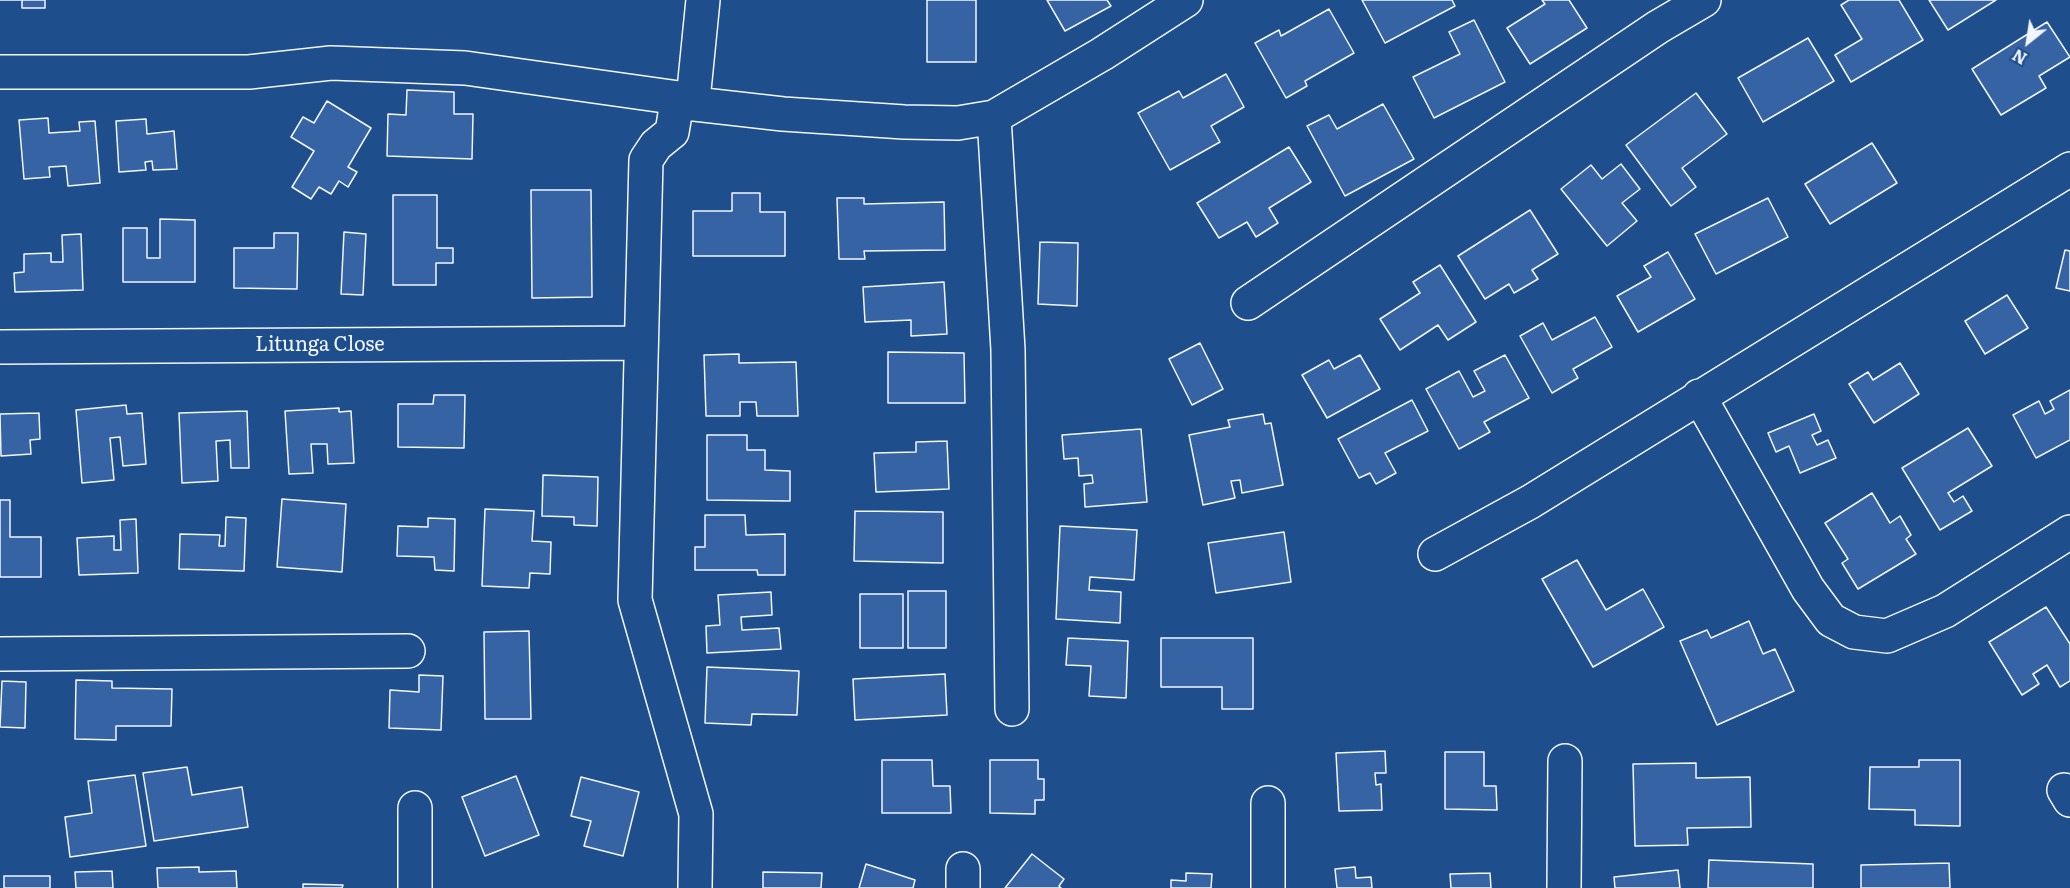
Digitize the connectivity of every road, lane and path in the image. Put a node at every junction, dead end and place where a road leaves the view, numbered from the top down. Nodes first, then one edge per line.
1 (703, 0) edge
2 (1186, 0) edge
3 (1704, 0) edge
4 (0, 72) edge
5 (685, 101) junction
6 (994, 117) junction
7 (2070, 170) edge
8 (1248, 303) dead end
9 (640, 343) junction
10 (0, 347) edge
11 (1699, 396) junction
12 (2070, 532) edge
13 (1436, 554) dead end
14 (408, 651) dead end
15 (0, 654) edge
16 (1012, 709) dead end
17 (1564, 761) dead end
18 (1268, 803) dead end
19 (415, 808) dead end
20 (415, 888) edge
21 (695, 888) edge
22 (1268, 888) edge
23 (1564, 888) edge

1 - 5 street
2 - 6 street
3 - 8 street
4 - 5 street
5 - 6 street
5 - 9 street
6 - 16 street
7 - 11 street
9 - 10 street, Litunga Close
9 - 21 street
11 - 12 street
11 - 13 street
14 - 15 street
17 - 23 street
18 - 22 street
19 - 20 street

